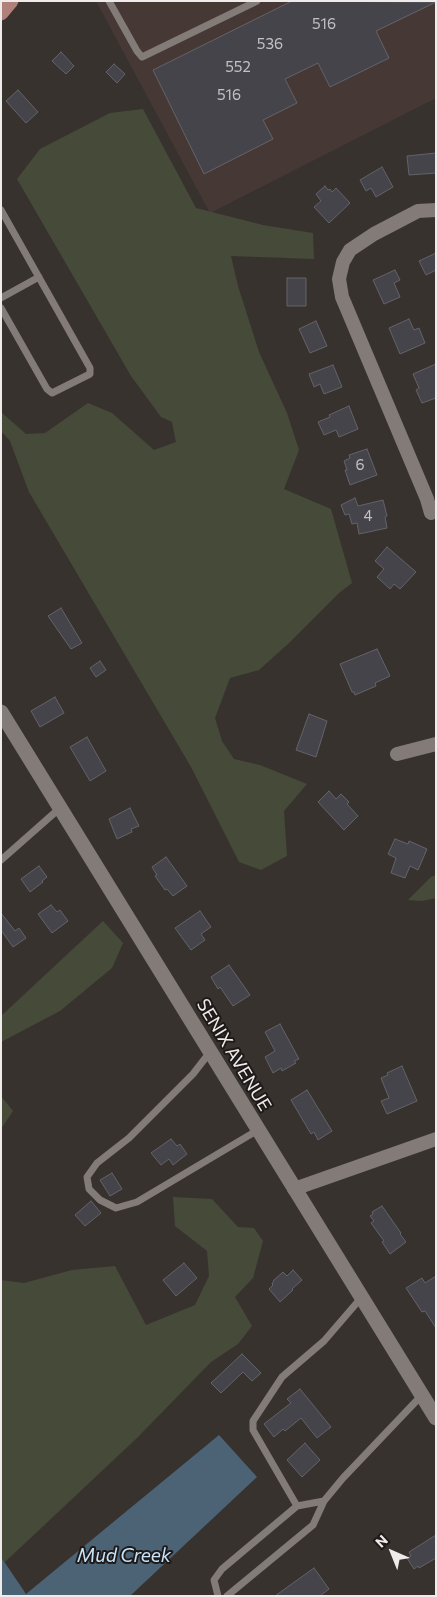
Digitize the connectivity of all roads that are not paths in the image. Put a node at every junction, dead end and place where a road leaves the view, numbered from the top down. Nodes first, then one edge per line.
1 (10, 1) edge
2 (109, 1) edge
3 (257, 1) edge
4 (1, 14) edge
5 (1, 210) edge
6 (436, 210) edge
7 (39, 277) junction
8 (1, 298) edge
9 (1, 308) edge
10 (433, 511) edge
11 (1, 712) edge
12 (436, 744) edge
13 (397, 754) dead end
14 (60, 808) junction
15 (1, 860) edge
16 (210, 1052) junction
17 (258, 1130) junction
18 (436, 1139) edge
19 (294, 1189) junction
20 (362, 1298) junction
21 (422, 1396) junction
22 (436, 1418) edge
23 (324, 1501) junction
24 (296, 1506) junction
25 (218, 1596) edge
26 (227, 1596) edge

1 - 4 main road
2 - 3 lane
5 - 7 lane
6 - 10 street
7 - 8 lane
7 - 9 lane
11 - 14 street, SENIX AVENUE
12 - 13 street
14 - 15 lane
14 - 16 street, SENIX AVENUE
16 - 17 street, SENIX AVENUE
16 - 17 lane
17 - 19 street, SENIX AVENUE
18 - 19 street
19 - 20 street, SENIX AVENUE
20 - 21 street, SENIX AVENUE
20 - 24 lane
21 - 22 street, SENIX AVENUE
21 - 23 lane
23 - 24 lane
23 - 26 lane
24 - 25 lane

